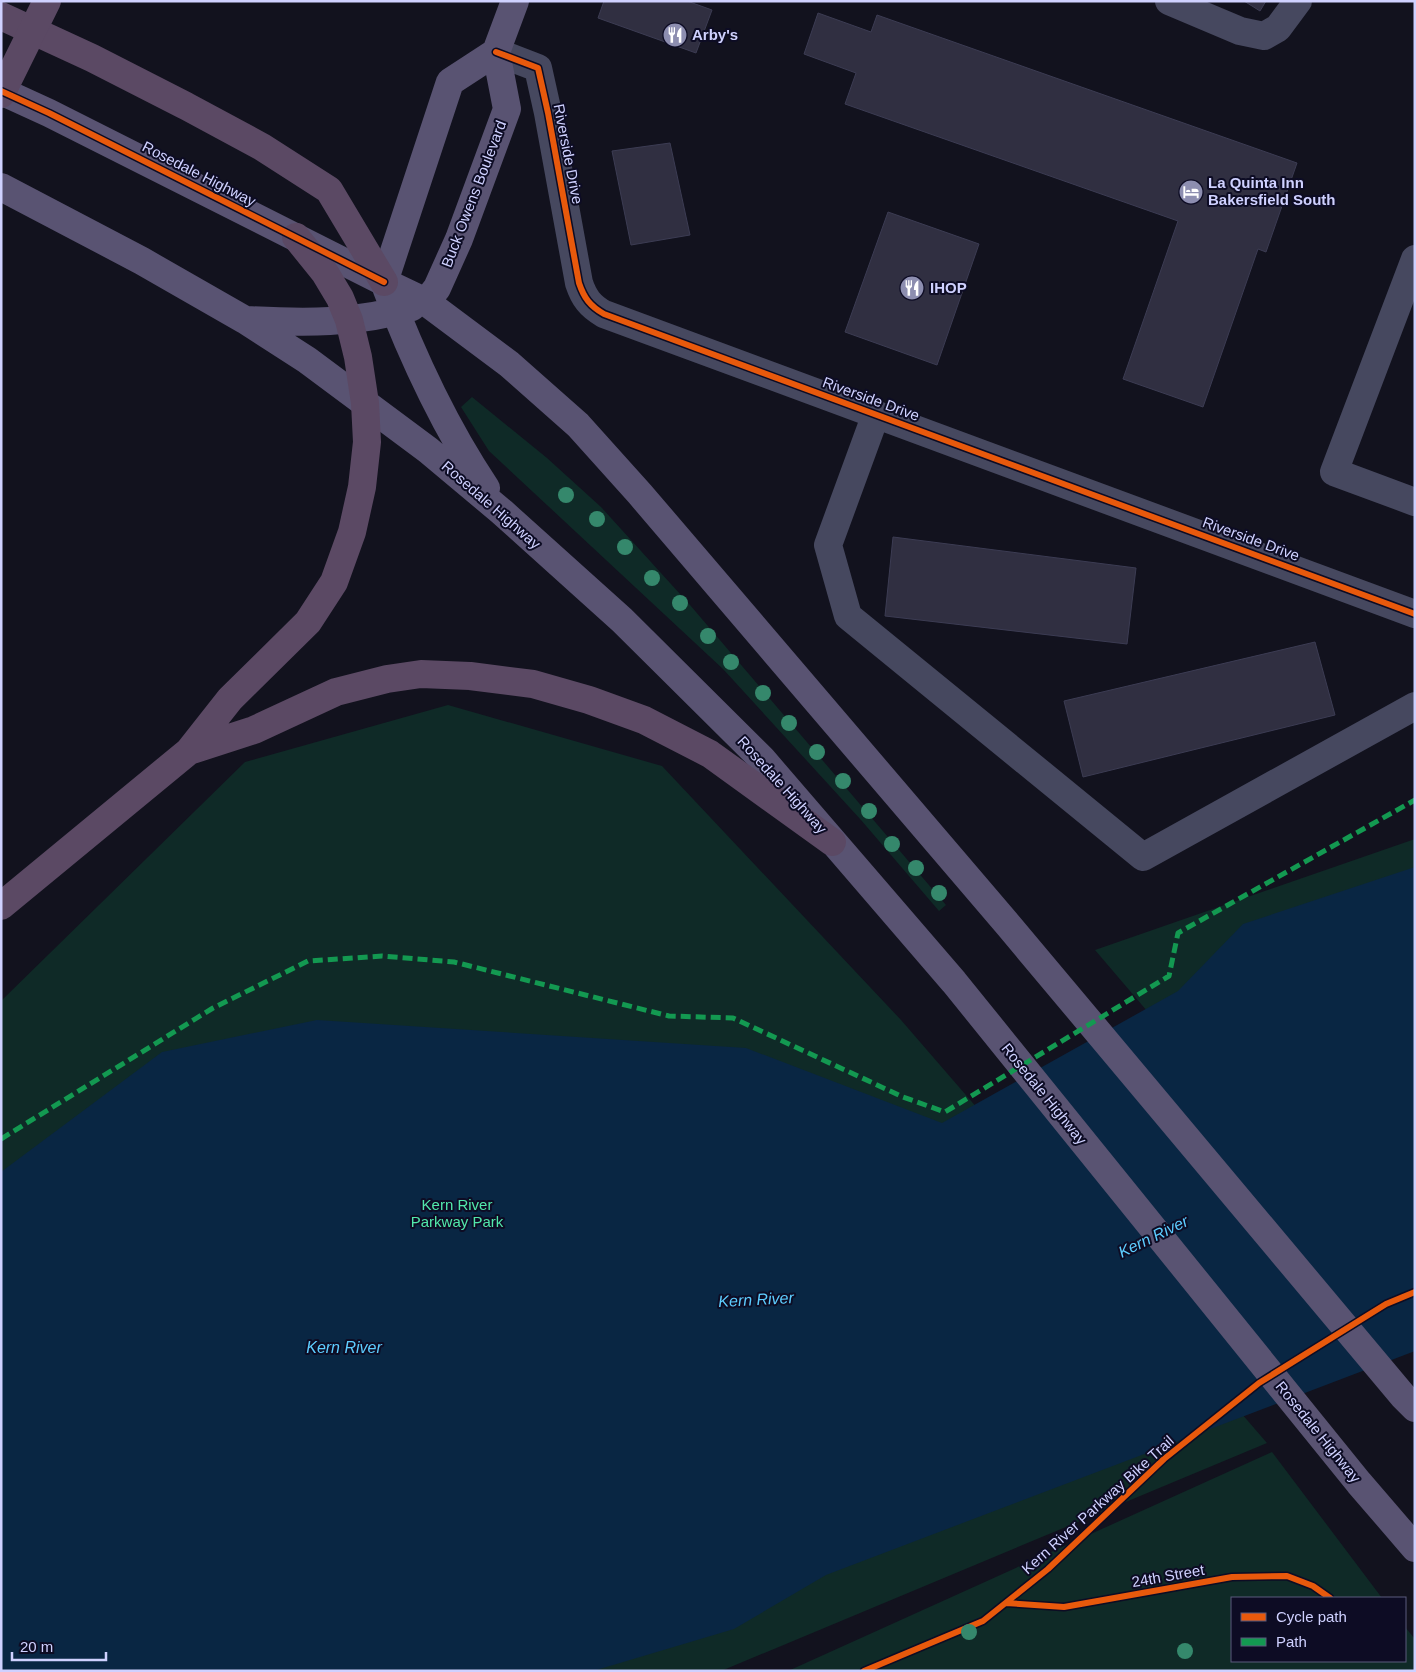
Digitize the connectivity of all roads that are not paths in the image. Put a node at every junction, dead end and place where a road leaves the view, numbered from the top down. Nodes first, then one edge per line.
1 (47, 1) edge
2 (515, 1) edge
3 (1169, 1) edge
4 (1298, 1) edge
5 (1, 16) edge
6 (496, 52) junction
7 (1, 93) edge
8 (1, 187) edge
9 (296, 237) junction
10 (1415, 259) edge
11 (384, 282) junction
12 (426, 302) junction
13 (395, 312) junction
14 (245, 320) junction
15 (349, 320) junction
16 (365, 403) junction
17 (876, 414) junction
18 (1415, 502) edge
19 (502, 512) junction
20 (1415, 614) edge
21 (1415, 706) edge
22 (188, 751) junction
23 (832, 842) junction
24 (1, 906) edge
25 (1409, 1402) edge
26 (1415, 1548) edge

1 - 7 highway, bridge
2 - 6 main road
3 - 4 street
5 - 11 highway
6 - 11 main road
6 - 12 main road, Buck Owens Boulevard
6 - 17 street, Riverside Drive
7 - 9 main road, Rosedale Highway
8 - 14 main road, Rosedale Highway
9 - 11 main road, Rosedale Highway
9 - 15 highway
10 - 18 street
11 - 12 main road, Rosedale Highway
11 - 13 main road
12 - 13 main road
12 - 25 main road, Rosedale Highway
13 - 15 main road
13 - 19 main road
14 - 15 main road
14 - 16 main road, Rosedale Highway
15 - 16 highway
16 - 19 main road, Rosedale Highway
16 - 22 highway
17 - 20 street, Riverside Drive
17 - 21 street
19 - 23 main road, Rosedale Highway
22 - 23 highway
22 - 24 highway
23 - 26 main road, Rosedale Highway

